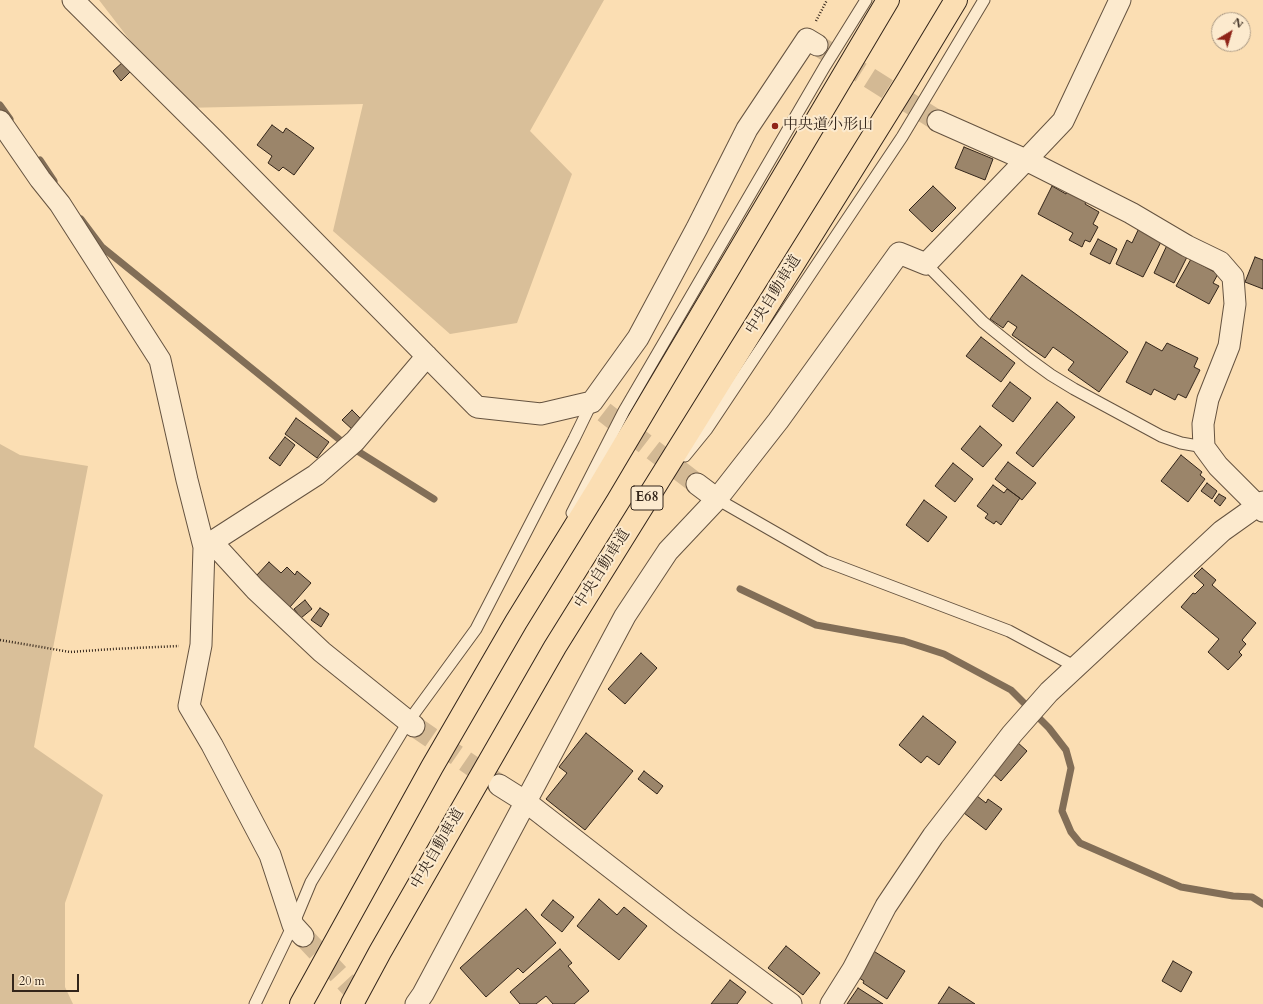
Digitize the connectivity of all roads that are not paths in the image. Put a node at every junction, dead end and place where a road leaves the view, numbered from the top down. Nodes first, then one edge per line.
1 (73, 0) edge
2 (866, 0) edge
3 (888, 0) edge
4 (956, 0) edge
5 (984, 0) edge
6 (1120, 0) edge
7 (817, 45) tunnel mouth
8 (0, 121) edge
9 (938, 121) tunnel mouth
10 (1026, 160) junction
11 (926, 264) junction
12 (427, 356) junction
13 (598, 407) junction
14 (1204, 447) junction
15 (697, 484) tunnel mouth
16 (717, 499) junction
17 (1261, 506) edge
18 (631, 524) junction
19 (208, 544) junction
20 (516, 622) junction
21 (1076, 667) junction
22 (412, 724) junction
23 (499, 785) tunnel mouth
24 (526, 802) junction
25 (298, 930) junction
26 (255, 1004) edge
27 (301, 1004) edge
28 (352, 1004) edge
29 (416, 1004) edge
30 (791, 1004) edge
31 (831, 1004) edge

1 - 12 street
2 - 20 lane
3 - 20 highway
4 - 18 highway, 中央自動車道 / E68
5 - 18 lane
6 - 10 street
7 - 13 street
8 - 19 street
9 - 10 street
10 - 11 street
10 - 14 street
11 - 14 lane
11 - 16 street
12 - 13 street
12 - 19 street
13 - 22 lane
14 - 17 street
15 - 16 street
16 - 21 lane
16 - 24 street
17 - 21 street
18 - 28 highway, 中央自動車道 / E68
19 - 22 street
19 - 25 street
20 - 27 highway
21 - 31 street
22 - 25 lane
23 - 24 street
24 - 29 street
24 - 30 street
25 - 26 lane

